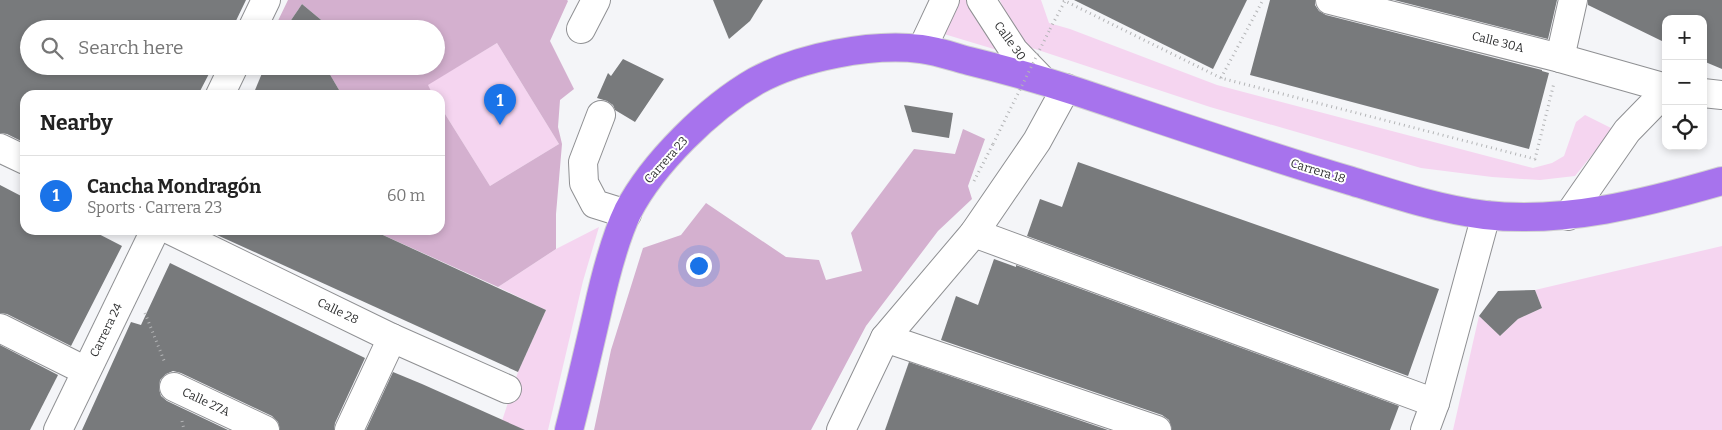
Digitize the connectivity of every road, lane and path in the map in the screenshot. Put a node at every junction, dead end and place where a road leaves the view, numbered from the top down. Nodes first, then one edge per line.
1 (266, 0) edge
2 (596, 0) edge
3 (945, 0) edge
4 (981, 0) edge
5 (1263, 0) edge
6 (1330, 0) edge
7 (1573, 0) edge
8 (1064, 1) edge
9 (256, 20) edge
10 (581, 30) dead end
11 (922, 49) junction
12 (1560, 58) junction
13 (230, 75) edge
14 (1221, 78) junction
15 (1054, 84) junction
16 (1662, 88) edge
17 (222, 90) edge
18 (1662, 93) edge
19 (1707, 93) edge
20 (1722, 95) edge
21 (601, 115) dead end
22 (0, 148) edge
23 (20, 158) edge
24 (1722, 181) edge
25 (972, 185) dead end
26 (627, 214) junction
27 (1486, 215) junction
28 (1568, 216) junction
29 (974, 233) junction
30 (153, 235) edge
31 (180, 235) edge
32 (132, 277) junction
33 (0, 328) edge
34 (392, 338) junction
35 (885, 338) junction
36 (86, 372) junction
37 (174, 387) junction
38 (507, 389) dead end
39 (1434, 403) junction
40 (58, 430) edge
41 (184, 430) edge
42 (266, 430) edge
43 (349, 430) edge
44 (569, 430) edge
45 (840, 430) edge
46 (1157, 430) edge
47 (1425, 430) edge

1 - 9 street
2 - 10 street
3 - 11 street
4 - 15 street, Calle 30
5 - 14 path
6 - 12 street, Calle 30A
7 - 12 street
8 - 14 path
8 - 25 path, bridge
11 - 15 highway, Carrera 18
11 - 26 highway, Carrera 23
12 - 14 path
12 - 16 street, Calle 30A
13 - 17 street
15 - 27 highway, Carrera 18
15 - 29 street
18 - 28 street
19 - 20 street
21 - 26 street
22 - 23 street
24 - 28 highway, Carrera 18
26 - 44 highway, Carrera 23
27 - 28 highway, Carrera 18
27 - 39 street
29 - 35 street
29 - 39 street
30 - 32 street, Carrera 24
31 - 34 street, Calle 28
32 - 36 street, Carrera 24
32 - 37 path
33 - 36 street
34 - 38 street, Calle 28
34 - 43 street
35 - 45 street
35 - 46 street
36 - 40 street, Carrera 24
37 - 41 path
37 - 42 street, Calle 27A
39 - 47 street

